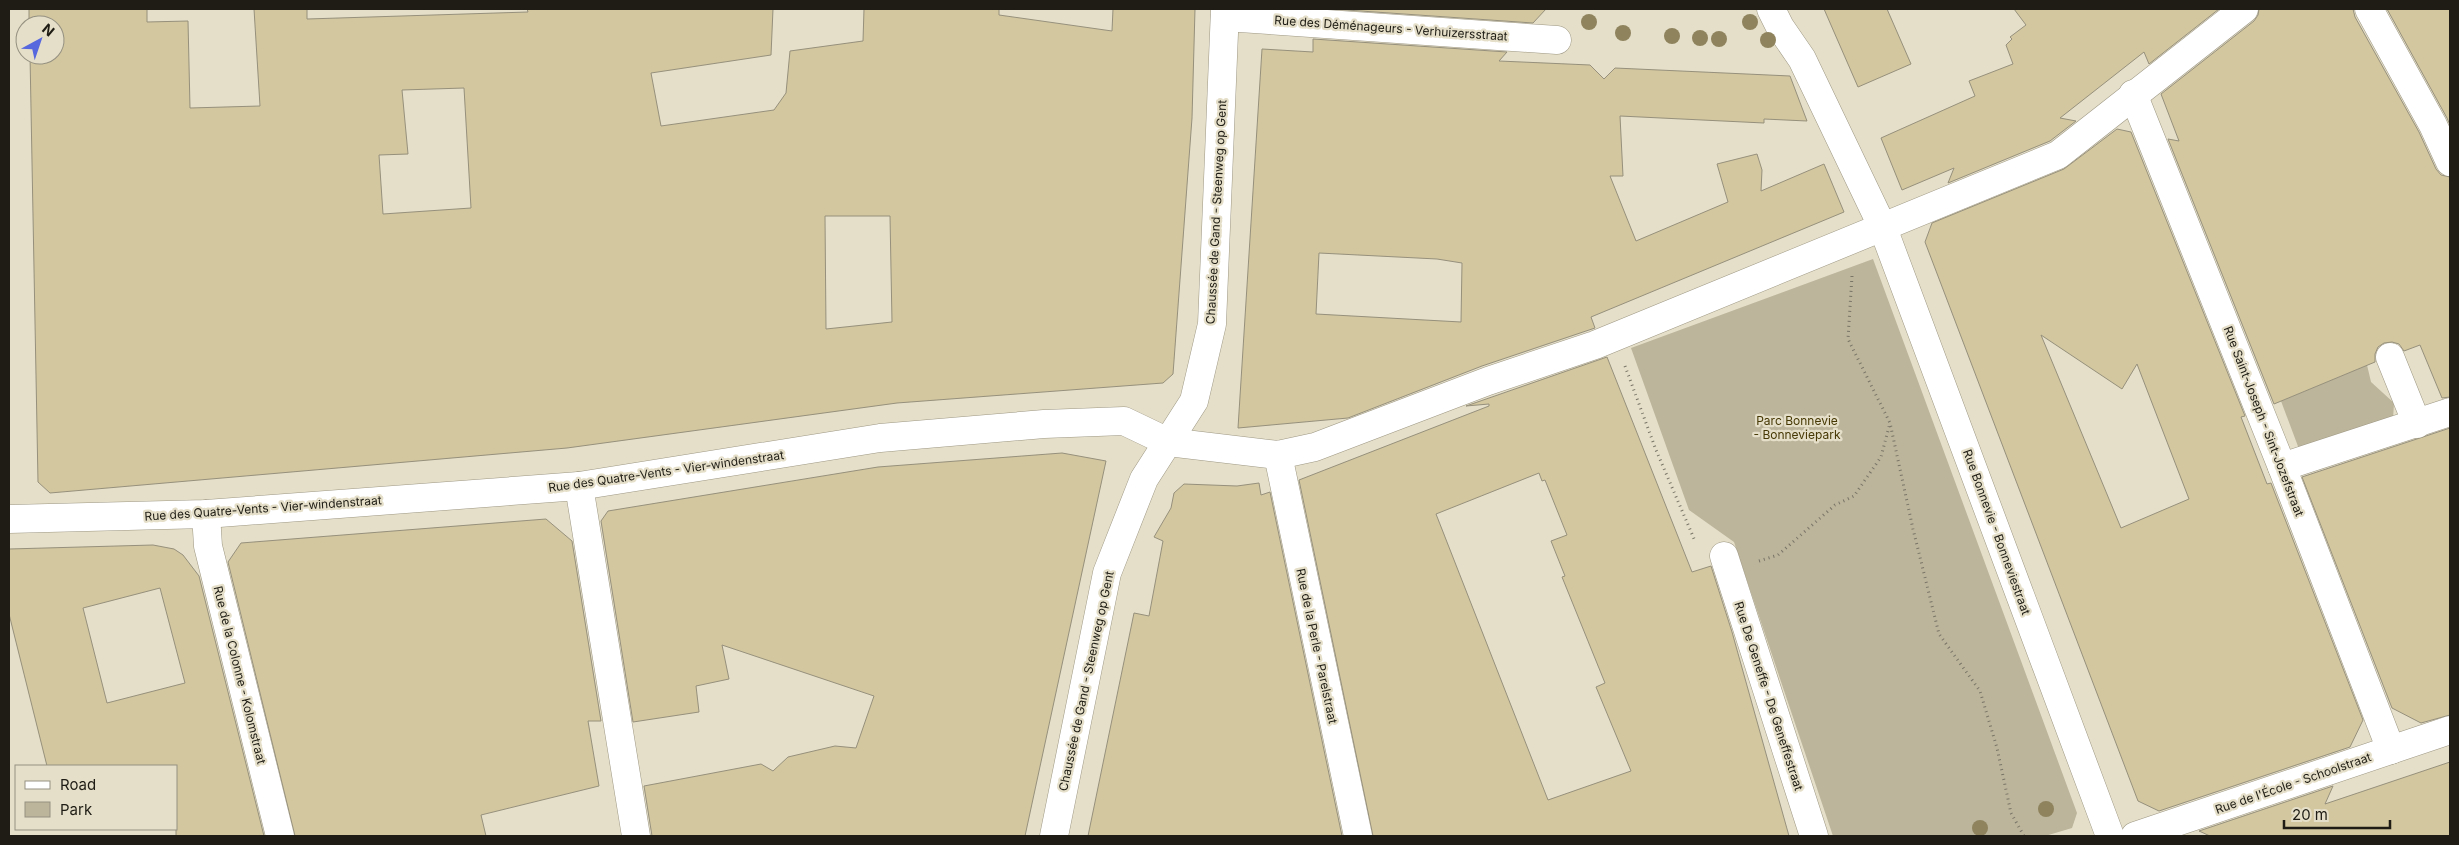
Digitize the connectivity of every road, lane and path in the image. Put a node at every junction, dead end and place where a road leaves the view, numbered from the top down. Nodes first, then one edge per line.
1 (1772, 9) edge
2 (2244, 9) edge
3 (2368, 9) edge
4 (1225, 13) edge
5 (1557, 40) dead end
6 (2134, 94) junction
7 (2450, 162) edge
8 (1884, 228) junction
9 (1853, 268) dead end
10 (1614, 337) junction
11 (2390, 357) dead end
12 (2450, 412) edge
13 (1890, 423) junction
14 (2417, 424) junction
15 (1168, 442) junction
16 (1278, 455) junction
17 (2282, 467) junction
18 (579, 486) junction
19 (206, 514) junction
20 (9, 520) edge
21 (1727, 564) junction
22 (2450, 730) edge
23 (2390, 750) junction
24 (280, 836) edge
25 (636, 836) edge
26 (1054, 836) edge
27 (1358, 836) edge
28 (1814, 836) edge
29 (2024, 836) edge
30 (2110, 836) edge
31 (2135, 836) edge

1 - 8 street, Rue Bonnevie - Bonneviestraat
2 - 6 street, Rue des Quatre-Vents - Vier-windenstraat
3 - 7 street
4 - 5 street, Rue des Déménageurs - Verhuizersstraat
4 - 15 street, Chaussée de Gand - Steenweg op Gent
6 - 8 street, Rue des Quatre-Vents - Vier-windenstraat
6 - 17 street, Rue Saint-Joseph - Sint-Jozefstraat
8 - 10 street, Rue des Quatre-Vents - Vier-windenstraat
8 - 30 street, Rue Bonnevie - Bonneviestraat
9 - 13 path
10 - 16 street, Rue des Quatre-Vents - Vier-windenstraat
10 - 21 path
11 - 14 street
12 - 14 street
13 - 21 path
13 - 29 path
14 - 17 street
15 - 16 street, Rue des Quatre-Vents - Vier-windenstraat
15 - 18 street, Rue des Quatre-Vents - Vier-windenstraat
15 - 26 street, Chaussée de Gand - Steenweg op Gent
16 - 27 street, Rue de la Perle - Parelstraat
17 - 23 street, Rue Saint-Joseph - Sint-Jozefstraat
18 - 19 street, Rue des Quatre-Vents - Vier-windenstraat
18 - 25 street
19 - 20 street, Rue des Quatre-Vents - Vier-windenstraat
19 - 24 street, Rue de la Colonne - Kolomstraat
21 - 28 street, Rue De Geneffe - De Geneffestraat
22 - 23 street, Rue de l'École - Schoolstraat
23 - 31 street, Rue de l'École - Schoolstraat

